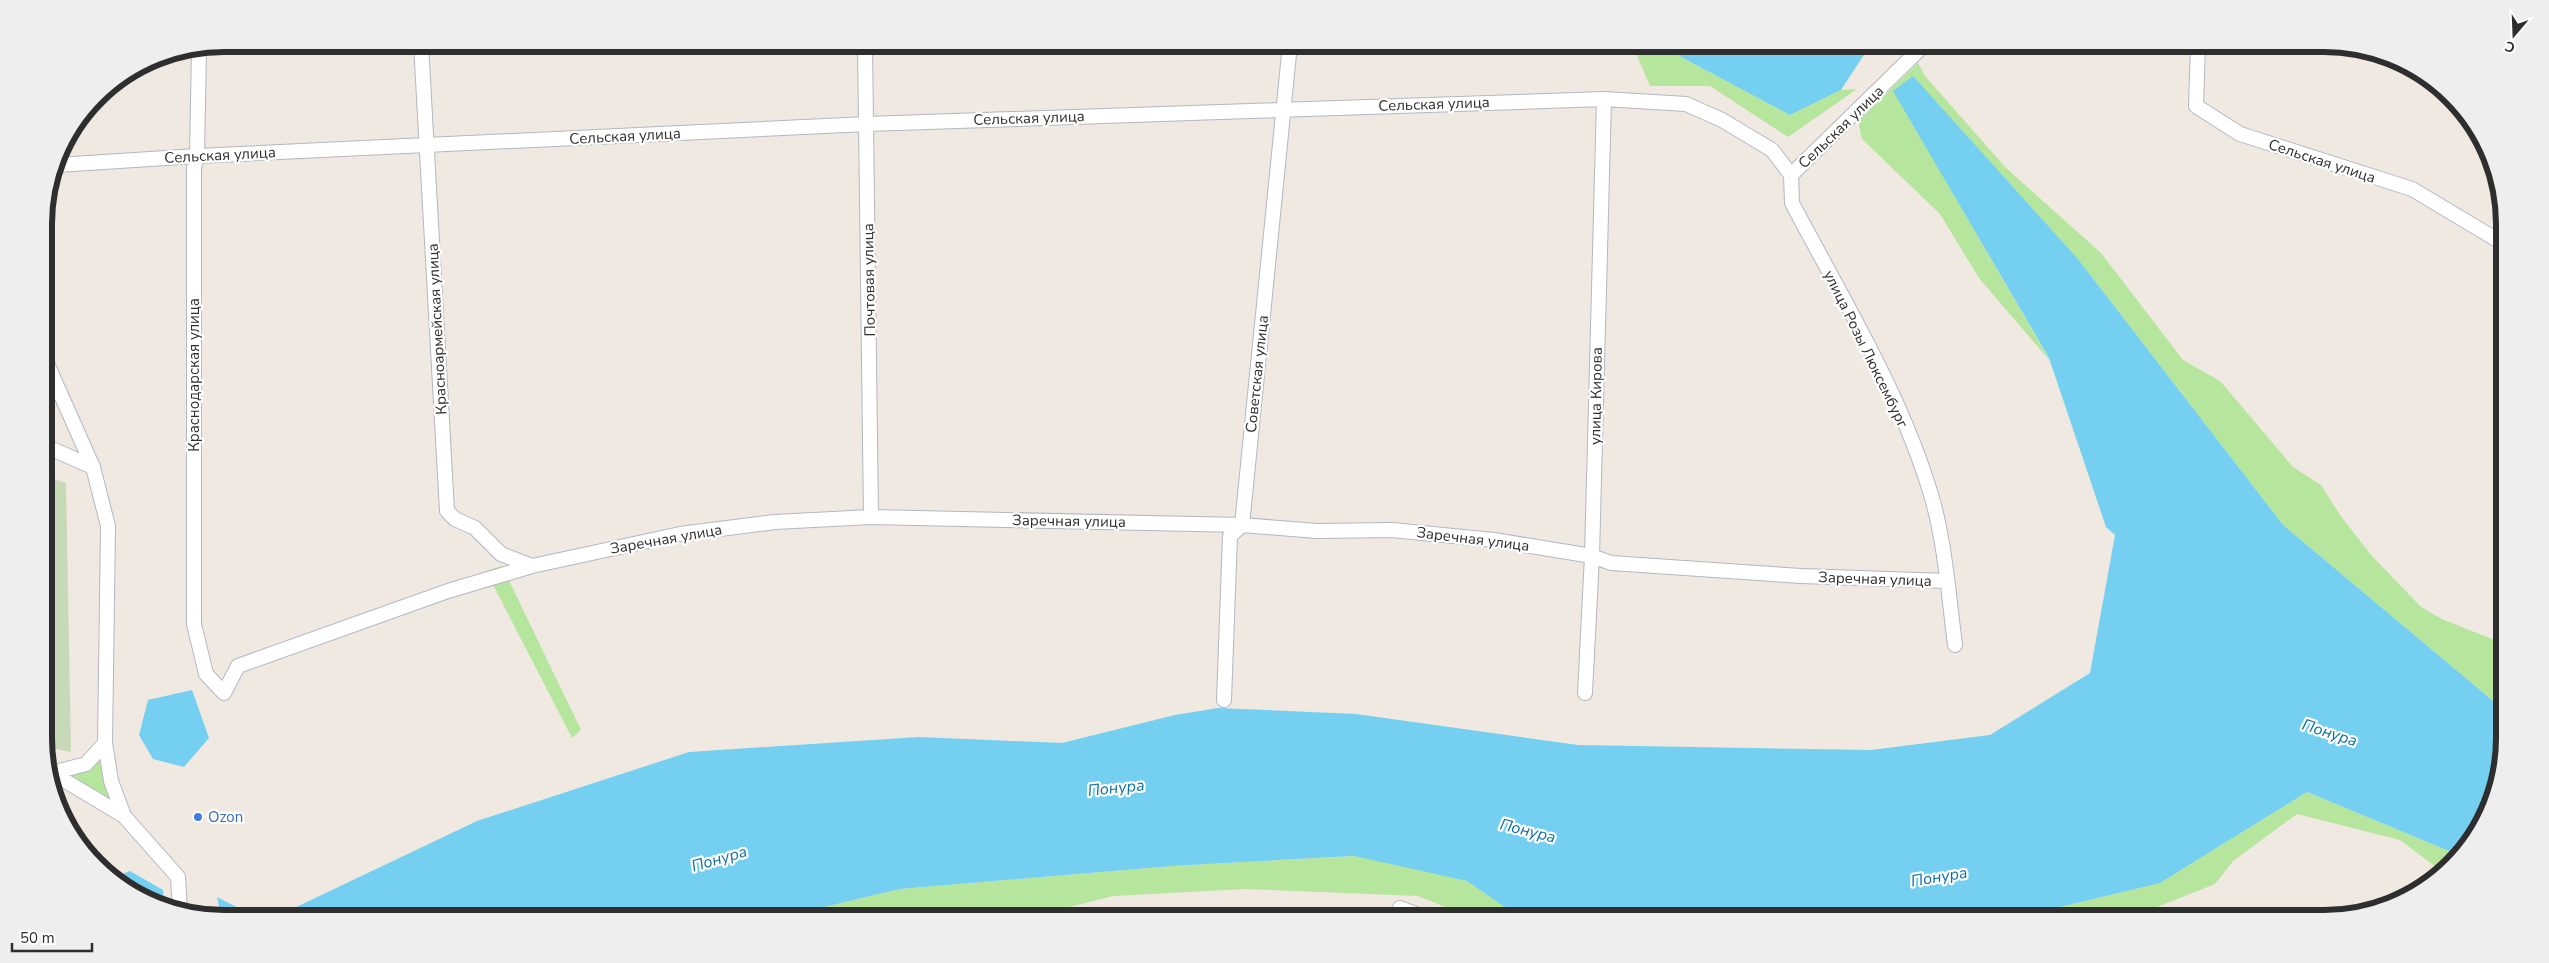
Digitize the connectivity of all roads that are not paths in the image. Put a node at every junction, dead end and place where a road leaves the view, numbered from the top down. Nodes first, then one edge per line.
1 (1289, 52) edge
2 (1917, 52) edge
3 (2198, 52) edge
4 (421, 53) edge
5 (865, 53) edge
6 (199, 55) edge
7 (1604, 99) junction
8 (1282, 109) junction
9 (867, 124) junction
10 (426, 146) junction
11 (197, 156) junction
12 (64, 165) edge
13 (1792, 175) junction
14 (2496, 239) edge
15 (53, 377) edge
16 (53, 449) edge
17 (93, 467) junction
18 (871, 517) junction
19 (1242, 525) junction
20 (1592, 556) junction
21 (532, 566) junction
22 (1947, 581) junction
23 (1955, 645) dead end
24 (224, 692) joint
25 (1584, 692) dead end
26 (1224, 700) dead end
27 (105, 743) junction
28 (56, 771) edge
29 (57, 776) edge
30 (124, 816) junction
31 (180, 905) edge
32 (1400, 908) dead end
33 (1405, 910) edge

1 - 8 street, Советская улица
2 - 13 street, Сельская улица
3 - 14 street, Сельская улица
4 - 10 street, Красноармейская улица
5 - 9 street, Почтовая улица
6 - 11 street, Краснодарская улица
7 - 8 street, Сельская улица
7 - 13 street, Сельская улица
7 - 20 street, улица Кирова
8 - 9 street, Сельская улица
8 - 19 street, Советская улица
9 - 10 street, Сельская улица
9 - 18 street, Почтовая улица
10 - 11 street, Сельская улица
10 - 21 street, Красноармейская улица
11 - 12 street, Сельская улица
11 - 24 street, Краснодарская улица
13 - 22 street, улица Розы Люксембург
15 - 17 street
16 - 17 street
17 - 27 street
18 - 19 street, Заречная улица
18 - 21 street, Заречная улица
19 - 20 street, Заречная улица
19 - 26 street, Советская улица
20 - 22 street, Заречная улица
20 - 25 street, улица Кирова
21 - 24 street, Заречная улица
22 - 23 street, улица Розы Люксембург
27 - 28 street
27 - 30 street
29 - 30 street
30 - 31 street
32 - 33 street

